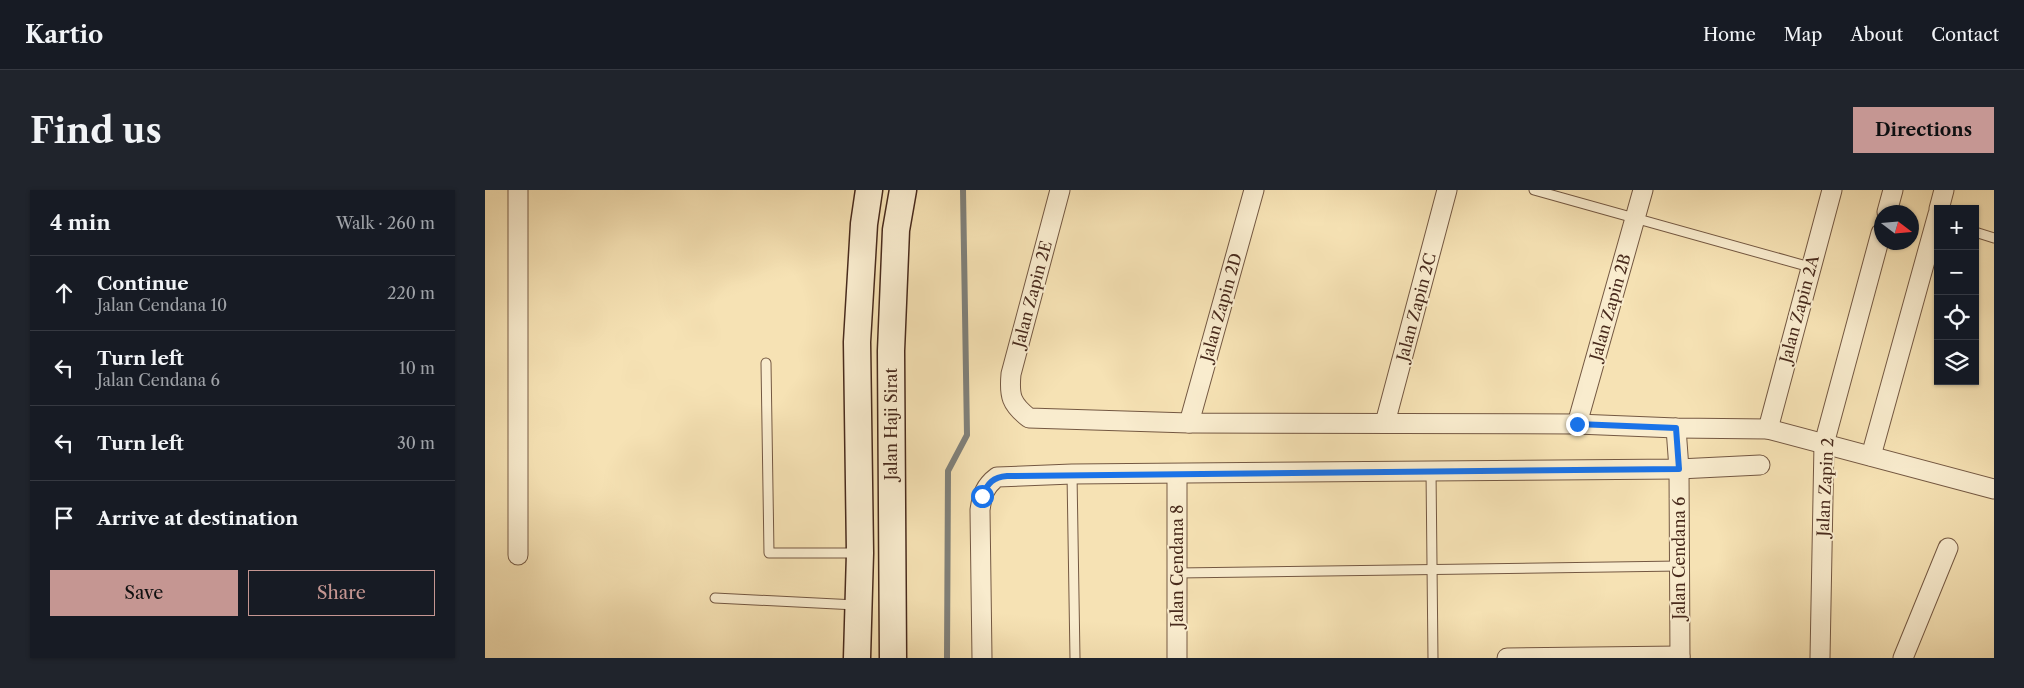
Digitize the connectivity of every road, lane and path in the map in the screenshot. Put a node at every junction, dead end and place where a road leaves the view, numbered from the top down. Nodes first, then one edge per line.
1 (518, 190) edge
2 (869, 190) edge
3 (903, 190) edge
4 (1060, 190) edge
5 (1254, 190) edge
6 (1447, 190) edge
7 (1534, 190) edge
8 (1643, 190) edge
9 (1831, 190) edge
10 (1893, 190) edge
11 (1944, 190) edge
12 (1889, 205) edge
13 (1941, 205) edge
14 (1635, 218) junction
15 (1934, 230) edge
16 (1979, 233) edge
17 (1994, 238) edge
18 (1876, 250) edge
19 (1810, 267) junction
20 (766, 363) dead end
21 (1189, 423) junction
22 (1385, 423) junction
23 (1577, 424) junction
24 (1676, 428) junction
25 (1768, 429) junction
26 (1824, 444) junction
27 (1871, 456) junction
28 (1760, 465) dead end
29 (1679, 469) junction
30 (1431, 471) junction
31 (1072, 474) junction
32 (1177, 474) junction
33 (1994, 490) edge
34 (1948, 548) dead end
35 (860, 553) junction
36 (518, 555) dead end
37 (1679, 566) junction
38 (1432, 570) junction
39 (1177, 573) junction
40 (715, 598) dead end
41 (858, 605) junction
42 (1680, 657) edge
43 (857, 658) edge
44 (893, 658) edge
45 (982, 658) edge
46 (1075, 658) edge
47 (1177, 658) edge
48 (1433, 658) edge
49 (1507, 658) edge
50 (1821, 658) edge
51 (1903, 658) edge

1 - 36 street
2 - 35 main road, Jalan Haji Sirat
3 - 44 main road, Jalan Haji Sirat
4 - 21 street, Jalan Zapin 2E
5 - 21 street, Jalan Zapin 2D
6 - 22 street, Jalan Zapin 2C
7 - 14 lane
8 - 14 street, Jalan Zapin 2B
9 - 19 street, Jalan Zapin 2A
10 - 12 street
11 - 13 street
14 - 19 lane
14 - 23 street, Jalan Zapin 2B
15 - 27 street
16 - 17 lane
18 - 26 street, Jalan Zapin 2
19 - 25 street, Jalan Zapin 2A
20 - 35 lane
21 - 22 street
22 - 23 street
23 - 24 street
24 - 25 street
24 - 29 street, Jalan Cendana 6
25 - 26 street
26 - 27 street
26 - 50 street, Jalan Zapin 2
27 - 33 street
28 - 29 street
29 - 30 street
29 - 37 street, Jalan Cendana 6
30 - 32 street
30 - 38 lane
31 - 32 street
31 - 45 street
31 - 46 lane
32 - 39 street, Jalan Cendana 8
34 - 51 street
35 - 41 main road, Jalan Haji Sirat
37 - 38 lane
37 - 42 street, Jalan Cendana 6
38 - 39 lane
38 - 48 lane
39 - 47 street, Jalan Cendana 8
40 - 41 lane
41 - 43 main road, Jalan Haji Sirat
42 - 49 street

